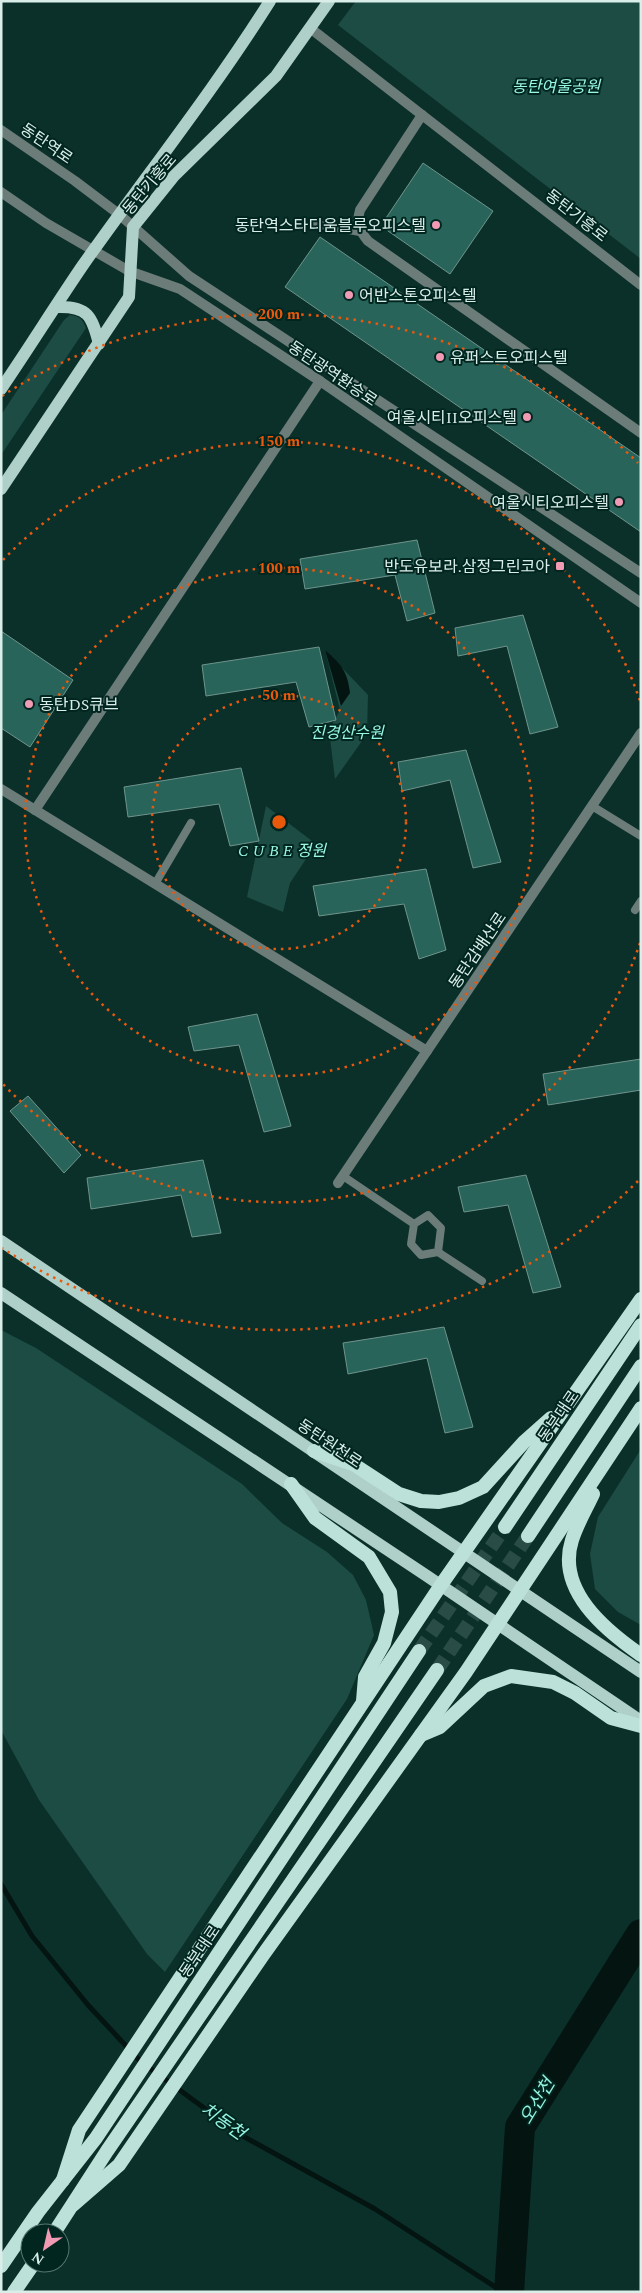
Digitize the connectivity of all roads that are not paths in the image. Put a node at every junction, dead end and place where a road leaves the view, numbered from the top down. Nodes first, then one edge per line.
1 (270, 1) edge
2 (329, 1) edge
3 (310, 28) junction
4 (422, 115) junction
5 (1, 130) edge
6 (75, 181) joint
7 (1, 192) edge
8 (120, 215) junction
9 (316, 224) dead end
10 (134, 227) junction
11 (360, 232) junction
12 (94, 251) junction
13 (129, 271) junction
14 (641, 285) edge
15 (57, 308) junction
16 (99, 344) junction
17 (320, 381) junction
18 (1, 389) edge
19 (641, 433) edge
20 (1, 489) edge
21 (641, 573) edge
22 (641, 603) edge
23 (641, 733) edge
24 (1, 789) edge
25 (592, 806) junction
26 (35, 810) junction
27 (191, 823) dead end
28 (641, 836) edge
29 (155, 884) junction
30 (641, 901) edge
31 (635, 910) dead end
32 (427, 1051) junction
33 (341, 1180) joint
34 (414, 1224) junction
35 (1, 1241) edge
36 (438, 1252) junction
37 (482, 1281) dead end
38 (1, 1293) edge
39 (641, 1299) edge
40 (641, 1325) edge
41 (641, 1366) edge
42 (571, 1400) junction
43 (641, 1408) edge
44 (621, 1439) junction
45 (314, 1451) junction
46 (291, 1484) junction
47 (505, 1527) tunnel mouth
48 (528, 1536) tunnel mouth
49 (464, 1552) junction
50 (441, 1585) junction
51 (520, 1590) junction
52 (498, 1625) junction
53 (419, 1651) tunnel mouth
54 (641, 1655) edge
55 (437, 1670) tunnel mouth
56 (641, 1672) edge
57 (363, 1702) junction
58 (641, 1722) edge
59 (641, 1726) edge
60 (421, 1735) junction
61 (63, 2180) junction
62 (73, 2205) junction
63 (61, 2223) edge
64 (1, 2266) edge
65 (27, 2273) edge
66 (14, 2292) edge

1 - 8 main road, 동탄기흥로
2 - 3 main road, 동탄기흥로
3 - 4 street, 동탄기흥로
3 - 10 main road, 동탄기흥로
4 - 11 street
4 - 14 street, 동탄기흥로
5 - 6 street, 동탄역로
6 - 8 street, 동탄광역환승로
7 - 12 street, 동탄광역환승로
8 - 10 street, 동탄광역환승로
8 - 12 main road, 동탄기흥로
9 - 11 lane
10 - 13 main road, 동탄기흥로
10 - 21 street, 동탄광역환승로
11 - 19 street
12 - 13 street, 동탄광역환승로
12 - 15 main road, 동탄기흥로
13 - 16 main road, 동탄기흥로
13 - 17 street, 동탄광역환승로
15 - 16 main road
15 - 18 main road, 동탄기흥로
16 - 20 main road, 동탄기흥로
17 - 22 street, 동탄광역환승로
17 - 26 street
23 - 25 street, 동탄감배산로
24 - 26 street
25 - 28 lane
25 - 32 street, 동탄감배산로
26 - 29 street
27 - 29 lane
29 - 32 street
30 - 31 lane
32 - 33 street, 동탄감배산로
33 - 34 lane
34 - 36 lane
34 - 36 lane
35 - 45 main road, 동탄원천로
36 - 37 lane
38 - 46 main road
39 - 42 highway
40 - 47 highway, 동부대로
41 - 48 highway
42 - 45 highway
42 - 49 highway
43 - 44 highway
44 - 51 highway
44 - 54 highway
45 - 49 main road, 동탄원천로
46 - 50 main road
46 - 57 highway
49 - 50 highway
49 - 51 main road, 동탄원천로
50 - 52 main road
50 - 57 highway
51 - 52 highway
51 - 56 main road, 동탄원천로
52 - 58 main road
52 - 60 highway
53 - 61 highway, 동부대로
55 - 62 highway
57 - 61 highway
59 - 60 highway
60 - 62 highway
61 - 64 highway, 동부대로
62 - 63 highway
65 - 66 highway

